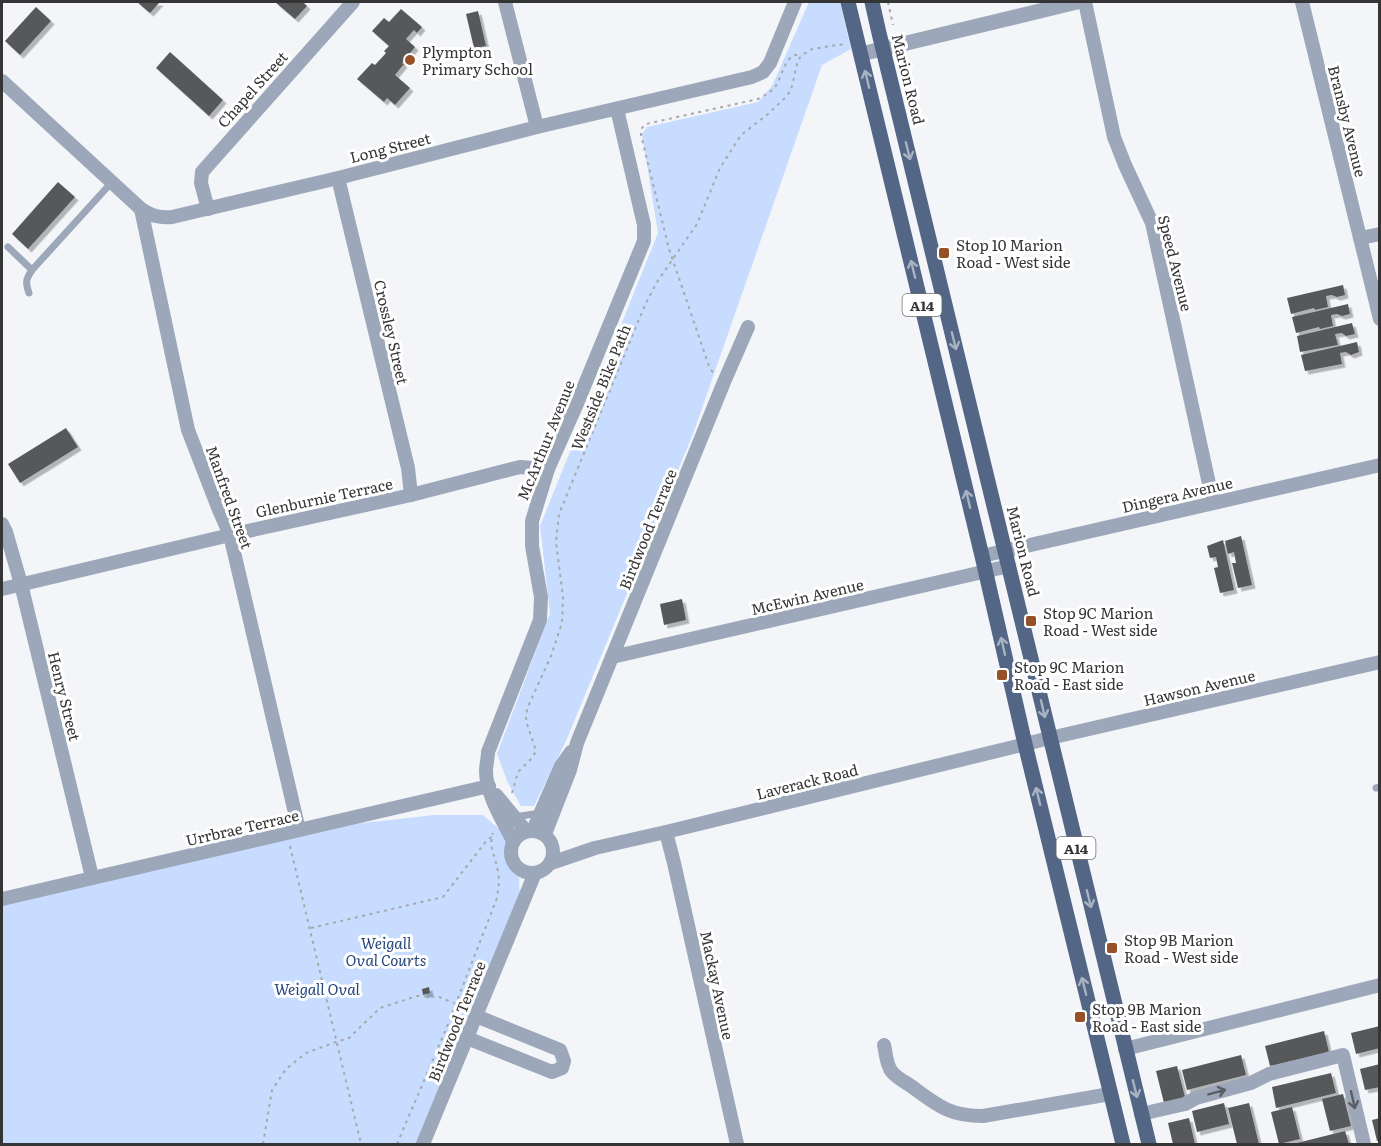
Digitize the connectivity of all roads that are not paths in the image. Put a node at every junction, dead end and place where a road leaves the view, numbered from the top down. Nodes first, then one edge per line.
1 (353, 2) edge
2 (505, 2) edge
3 (848, 2) edge
4 (872, 2) edge
5 (1077, 2) edge
6 (1085, 2) edge
7 (1302, 2) edge
8 (794, 4) edge
9 (883, 49) junction
10 (861, 54) junction
11 (2, 81) edge
12 (617, 109) junction
13 (537, 127) junction
14 (338, 178) junction
15 (111, 182) junction
16 (141, 209) junction
17 (208, 209) junction
18 (1380, 234) edge
19 (1360, 238) junction
20 (8, 247) dead end
21 (32, 270) junction
22 (29, 293) dead end
23 (1380, 319) edge
24 (748, 327) dead end
25 (1380, 465) edge
26 (548, 469) junction
27 (411, 495) junction
28 (1213, 502) junction
29 (2, 524) edge
30 (230, 535) junction
31 (1005, 550) junction
32 (984, 564) junction
33 (1009, 566) junction
34 (21, 584) junction
35 (2, 589) edge
36 (612, 657) junction
37 (1380, 662) edge
38 (1050, 738) junction
39 (577, 743) junction
40 (1025, 744) junction
41 (489, 786) junction
42 (541, 813) junction
43 (514, 817) junction
44 (299, 831) junction
45 (535, 832) junction
46 (666, 832) junction
47 (513, 841) junction
48 (554, 848) junction
49 (596, 848) junction
50 (550, 863) junction
51 (519, 869) junction
52 (535, 873) junction
53 (92, 877) junction
54 (2, 899) edge
55 (520, 909) junction
56 (1380, 985) edge
57 (476, 1016) junction
58 (1121, 1030) junction
59 (467, 1038) junction
60 (884, 1045) dead end
61 (1125, 1049) junction
62 (1100, 1053) junction
63 (1110, 1094) junction
64 (1142, 1114) junction
65 (423, 1144) edge
66 (737, 1144) edge
67 (1122, 1144) edge
68 (1149, 1144) edge
69 (1364, 1144) edge

1 - 17 street, Chapel Street
2 - 13 street
3 - 10 main road, A14
4 - 9 main road, Marion Road / A14
5 - 9 street
6 - 28 street, Speed Avenue
7 - 19 street, Bransby Avenue
8 - 12 street, Long Street
9 - 10 street
9 -> 31 main road, Marion Road / A14
32 -> 10 main road, A14
11 - 15 street, Long Street
12 - 13 street, Long Street
12 - 26 street, McArthur Avenue
13 - 14 street, Long Street
14 - 17 street, Long Street
14 - 27 street, Crossley Street
15 - 16 street, Long Street
15 - 21 lane
16 - 17 street, Long Street
16 - 30 street, Manfred Street
18 - 19 street
19 - 23 street, Bransby Avenue
20 - 21 lane
21 - 22 lane
24 - 36 street, Birdwood Terrace
25 - 28 street, Dingera Avenue
26 - 27 street, Glenburnie Terrace
26 - 41 street, McArthur Avenue
27 - 30 street, Glenburnie Terrace
28 - 31 street, Dingera Avenue
29 - 34 street, Henry Street
30 - 34 street, Glenburnie Terrace
30 - 44 street, Manfred Street
31 - 32 street, Dingera Avenue
31 - 33 main road, Marion Road / A14
32 - 33 street, McEwin Avenue
32 - 36 street, McEwin Avenue
40 -> 32 main road, A14
33 -> 38 main road, Marion Road / A14
34 - 35 street, Glenburnie Terrace
34 - 53 street, Henry Street
36 - 39 street, Birdwood Terrace
37 - 38 street, Hawson Avenue
38 - 40 street, Hawson Avenue
38 -> 58 main road, Marion Road / A14
39 - 42 street, Birdwood Terrace
39 - 45 street, Birdwood Terrace
40 - 46 street, Laverack Road
62 -> 40 main road, A14
41 - 43 street
41 - 44 street, Urrbrae Terrace
41 - 47 street, McArthur Avenue
42 - 43 lane
42 - 45 street, Birdwood Terrace
43 - 45 street
44 - 53 street, Urrbrae Terrace
45 - 47 street
45 - 48 street
46 - 49 street, Laverack Road
46 - 66 street, Mackay Avenue
47 - 51 street
48 - 49 street, Laverack Road
48 - 50 street
49 - 50 street, Laverack Road
50 - 52 street
51 - 52 street
51 - 55 street, Birdwood Terrace
52 - 55 street, Birdwood Terrace
53 - 54 street, Urrbrae Terrace
55 - 57 street, Birdwood Terrace
56 - 61 street
57 - 59 street, Birdwood Terrace
57 - 59 street
58 - 61 main road, Marion Road / A14
58 - 62 main road
59 - 65 street, Birdwood Terrace
60 - 63 street
61 -> 64 main road, Marion Road / A14
62 - 63 main road, A14
63 - 67 main road, A14
64 - 68 main road, Marion Road / A14
64 -> 69 street

